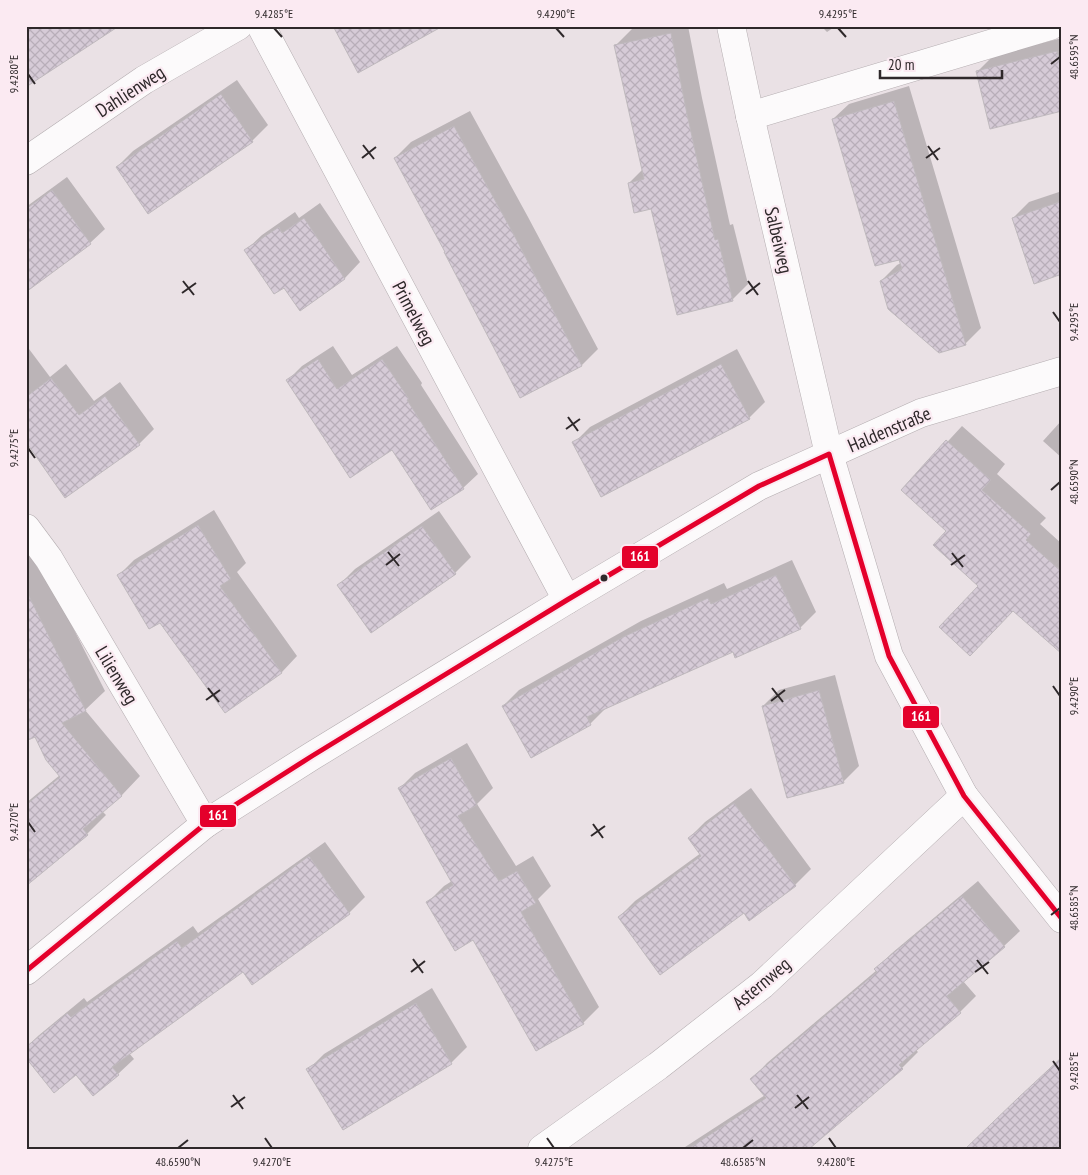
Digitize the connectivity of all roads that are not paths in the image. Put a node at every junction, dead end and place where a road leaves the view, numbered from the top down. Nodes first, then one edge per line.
1 (238, 26) edge
2 (261, 26) edge
3 (731, 26) edge
4 (1050, 26) edge
5 (750, 116) junction
6 (26, 161) edge
7 (1062, 371) edge
8 (829, 454) junction
9 (26, 528) edge
10 (567, 600) junction
11 (964, 796) junction
12 (206, 824) junction
13 (1062, 919) edge
14 (26, 971) edge
15 (542, 1149) edge

1 - 6 street, Dahlienweg
2 - 10 street, Primelweg
3 - 5 street, Salbeiweg
4 - 5 street
5 - 8 street, Salbeiweg
7 - 8 street, Haldenstraße
8 - 10 street, Haldenstraße
8 - 11 street
9 - 12 street, Lilienweg
10 - 12 street, Haldenstraße
11 - 13 street
11 - 15 street, Asternweg
12 - 14 street, Haldenstraße

